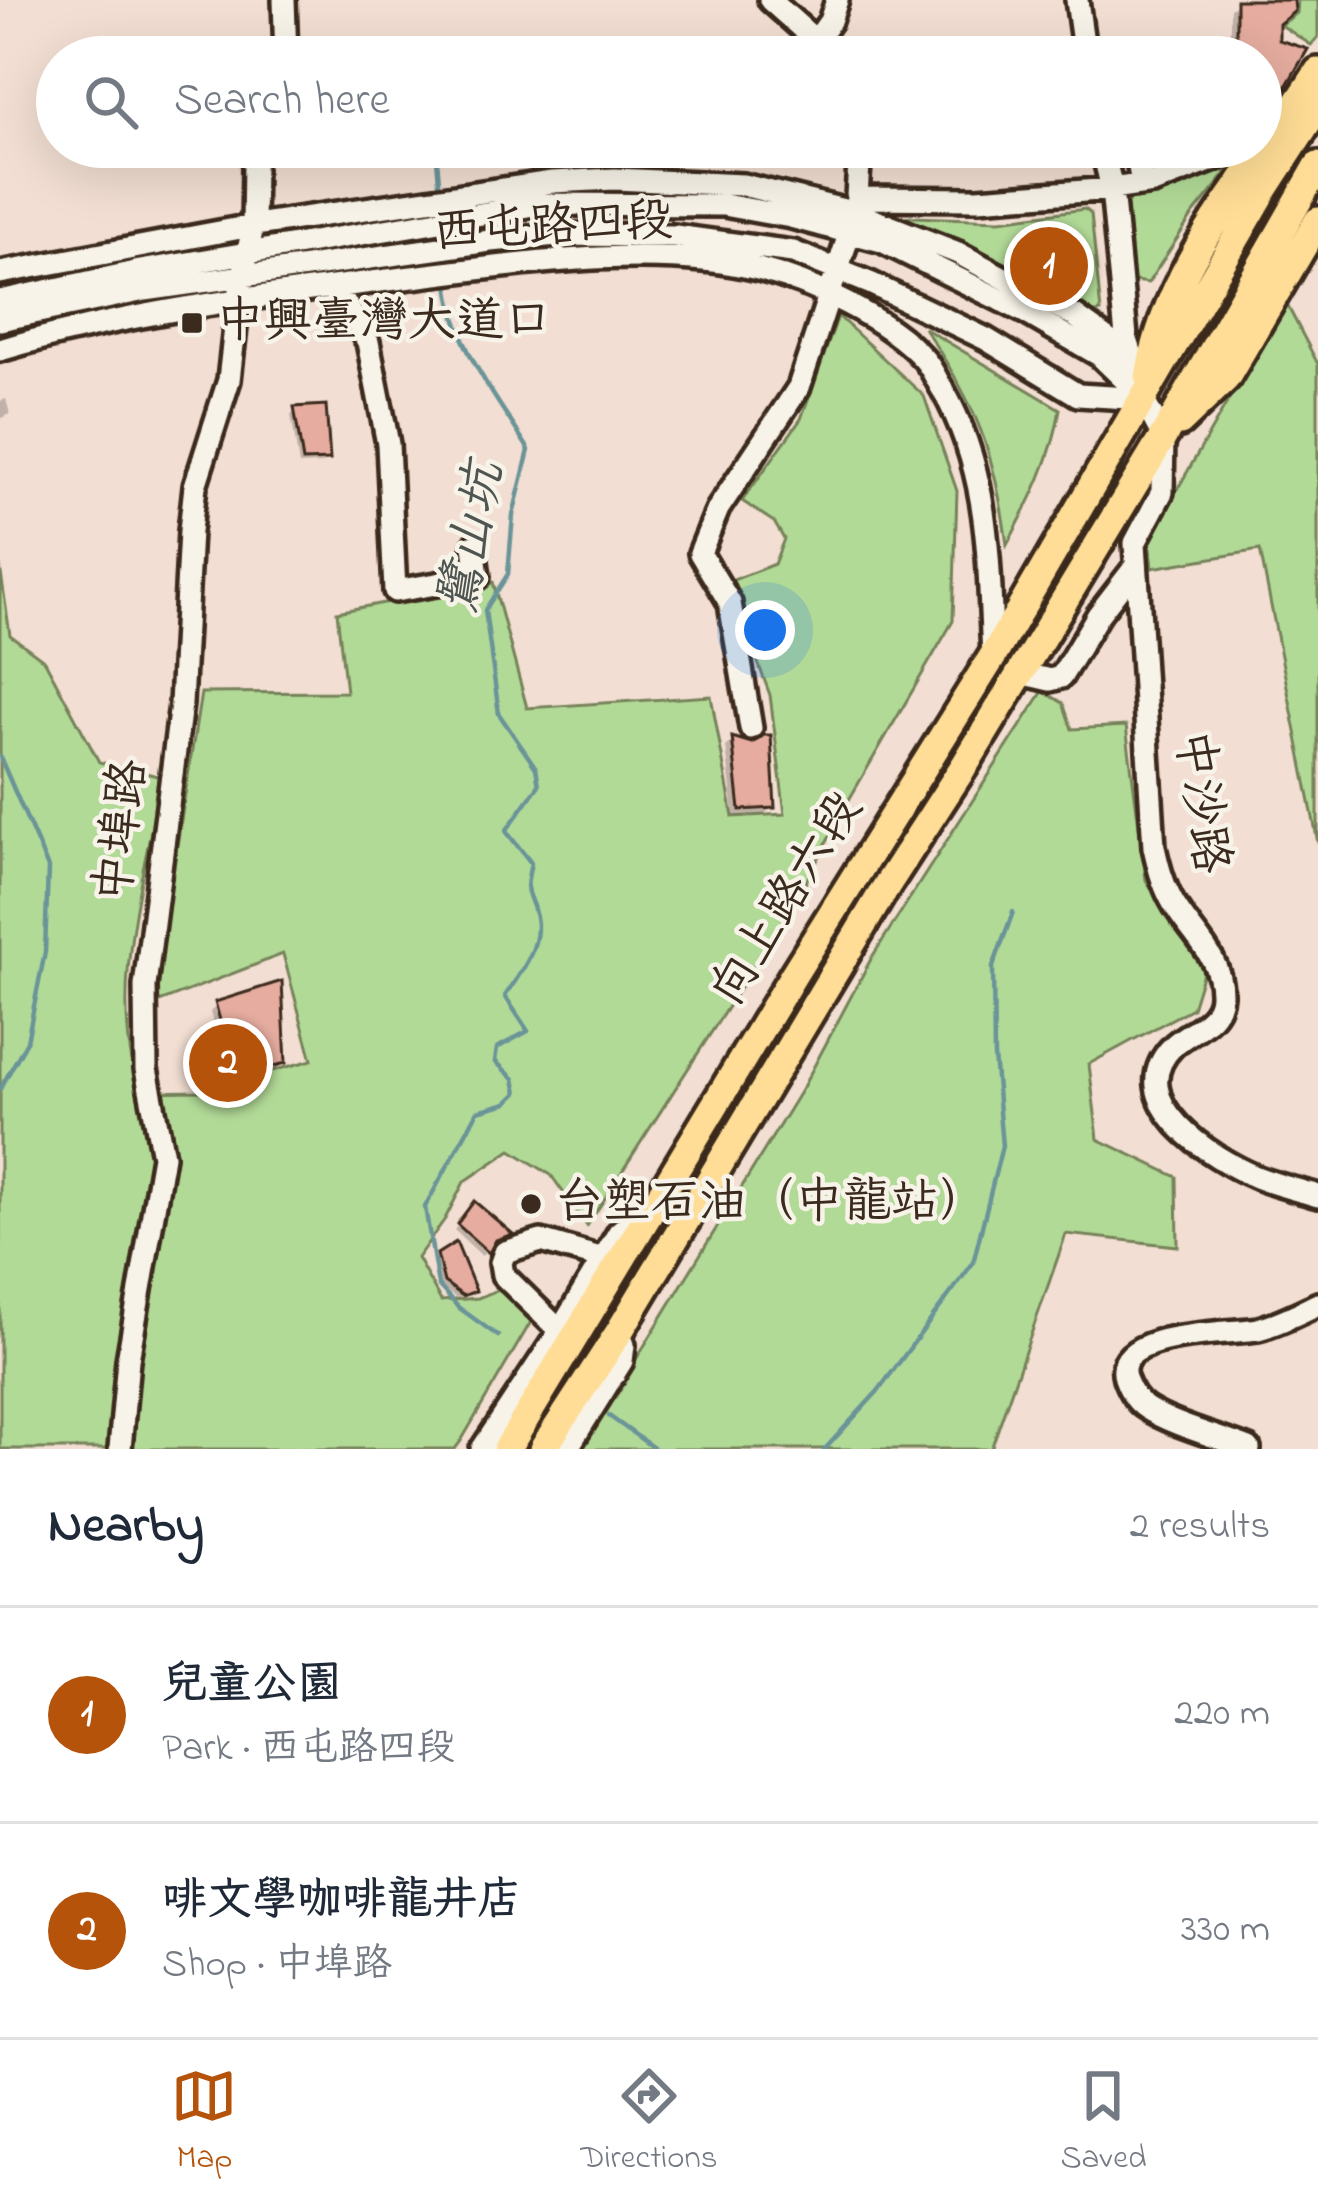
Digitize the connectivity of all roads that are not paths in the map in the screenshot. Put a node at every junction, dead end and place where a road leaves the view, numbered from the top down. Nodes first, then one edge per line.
1 (284, 0) edge
2 (770, 0) edge
3 (837, 0) edge
4 (1077, 0) edge
5 (285, 36) edge
6 (807, 36) edge
7 (825, 36) edge
8 (1081, 36) edge
9 (1318, 72) edge
10 (1318, 107) edge
11 (1282, 123) edge
12 (1282, 164) edge
13 (1318, 166) edge
14 (254, 168) edge
15 (858, 168) edge
16 (1107, 168) edge
17 (1139, 168) edge
18 (1172, 168) edge
19 (1191, 168) edge
20 (1250, 168) edge
21 (1279, 168) edge
22 (1170, 176) junction
23 (1142, 184) junction
24 (1112, 189) junction
25 (855, 214) junction
26 (253, 226) junction
27 (1315, 240) edge
28 (246, 266) junction
29 (838, 268) junction
30 (6, 274) edge
31 (336, 287) junction
32 (828, 292) junction
33 (0, 301) edge
34 (238, 301) junction
35 (0, 323) edge
36 (0, 338) edge
37 (34, 340) junction
38 (0, 350) edge
39 (925, 359) junction
40 (1145, 399) junction
41 (1163, 436) junction
42 (474, 547) dead end
43 (1135, 567) junction
44 (1072, 586) junction
45 (1088, 632) junction
46 (993, 656) junction
47 (1020, 674) junction
48 (751, 728) dead end
49 (1318, 1196) edge
50 (649, 1218) junction
51 (604, 1259) junction
52 (1318, 1304) edge
53 (560, 1331) junction
54 (619, 1332) junction
55 (120, 1449) edge
56 (482, 1449) edge
57 (507, 1449) edge
58 (543, 1449) edge
59 (567, 1449) edge
60 (1249, 1449) edge

1 - 5 street
2 - 6 street
3 - 7 street
4 - 8 street
9 - 11 main road, 向上路六段
10 - 12 main road, 向上路六段
13 - 41 main road, 向上路六段
14 - 26 street, 中埠路
15 - 25 street
16 - 24 street
17 - 23 street
18 - 22 street
19 - 22 street
20 - 40 main road, 向上路六段
21 - 40 main road, 向上路六段
22 - 23 street
23 - 24 street
24 - 25 street
24 - 40 street
25 - 26 street, 西屯路四段
25 - 28 street, 西屯路四段
25 - 29 street
25 - 40 street, 西屯路四段
26 - 28 street, 中埠路
26 - 30 street, 西屯路四段
27 - 41 main road, 向上路六段
28 - 29 street, 西屯路四段
28 - 33 street, 西屯路四段
28 - 34 street, 中埠路
28 - 35 street, 西屯路四段
29 - 32 street
29 - 39 street
29 - 40 street, 西屯路四段
31 - 32 street, 西屯路四段
31 - 34 street, 西屯路四段
31 - 42 street
32 - 39 street, 西屯路四段
32 - 48 street
34 - 37 street, 西屯路四段
34 - 55 street, 中埠路
36 - 37 street
37 - 38 street, 西屯路四段
39 - 46 street, 西屯路四段
40 - 41 street
40 - 46 main road, 向上路六段
41 - 43 street, 中沙路
41 - 44 main road, 向上路六段
43 - 45 street
43 - 49 street, 中沙路
44 - 45 street
44 - 47 main road, 向上路六段
45 - 47 street
46 - 50 main road, 向上路六段
47 - 54 main road, 向上路六段
50 - 51 street
50 - 57 main road, 向上路六段
51 - 53 street
51 - 53 street
52 - 60 street
53 - 56 street
54 - 58 main road, 向上路六段
54 - 59 street

